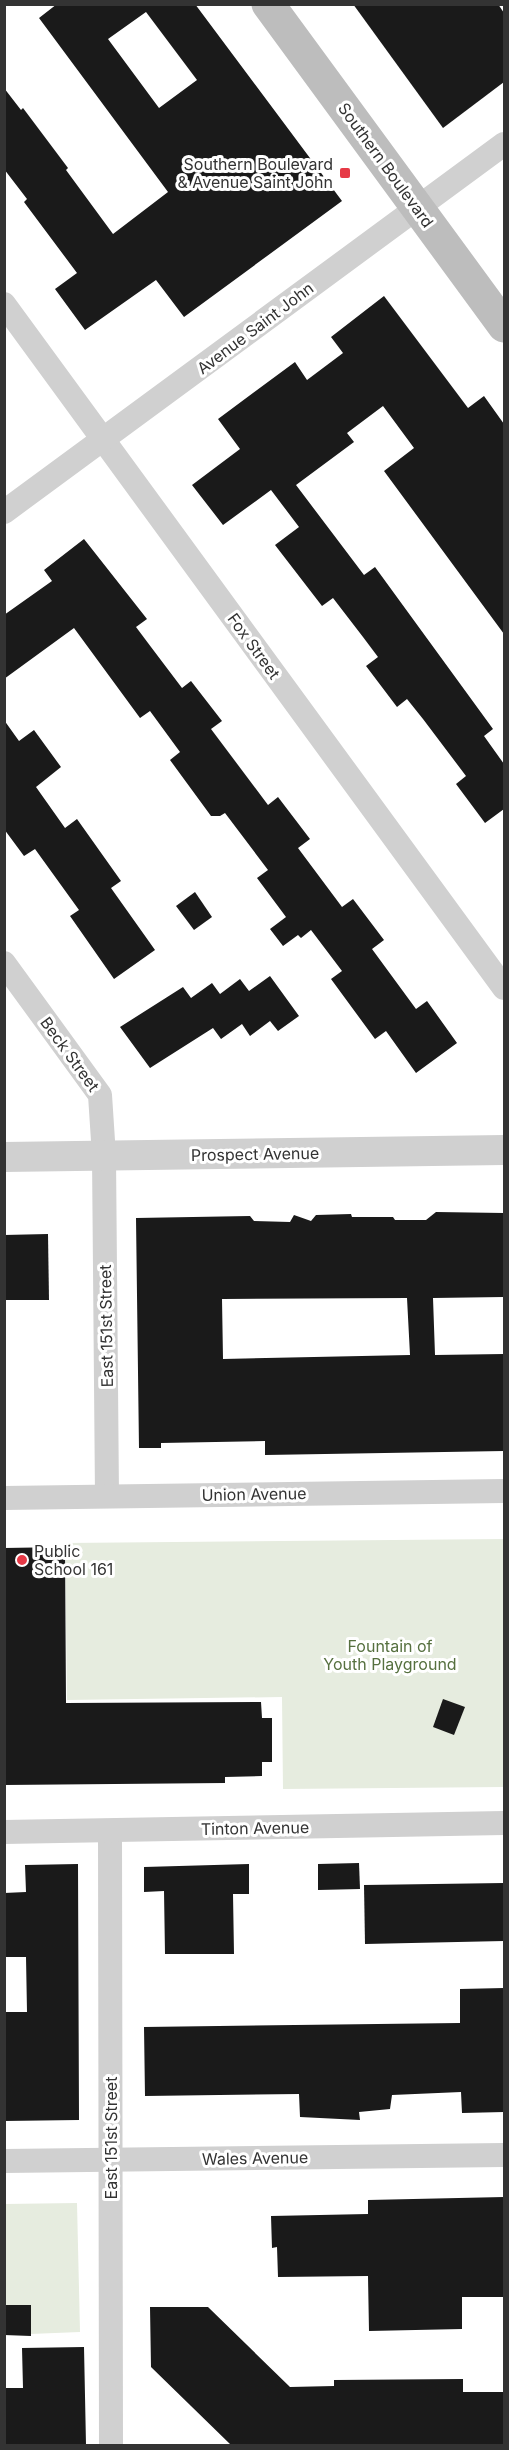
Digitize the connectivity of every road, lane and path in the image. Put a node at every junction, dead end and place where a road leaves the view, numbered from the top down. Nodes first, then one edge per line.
1 (268, 4) edge
2 (504, 144) edge
3 (418, 207) junction
4 (4, 304) edge
5 (504, 326) edge
6 (104, 440) junction
7 (4, 512) edge
8 (4, 963) edge
9 (504, 988) edge
10 (504, 1150) edge
11 (104, 1156) junction
12 (4, 1157) edge
13 (504, 1491) edge
14 (107, 1496) junction
15 (4, 1498) edge
16 (504, 1823) edge
17 (110, 1831) junction
18 (4, 1832) edge
19 (504, 2155) edge
20 (111, 2160) junction
21 (4, 2161) edge
22 (111, 2445) edge

1 - 3 main road, Southern Boulevard
2 - 3 street, Avenue Saint John
3 - 5 main road, Southern Boulevard
3 - 6 street, Avenue Saint John
4 - 6 street, Fox Street
6 - 7 street, Avenue Saint John
6 - 9 street, Fox Street
8 - 11 street, Beck Street
10 - 11 street, Prospect Avenue
11 - 12 street, Prospect Avenue
11 - 14 street, East 151st Street
13 - 14 street, Union Avenue
14 - 15 street, Union Avenue
16 - 17 street, Tinton Avenue
17 - 18 street, Tinton Avenue
17 - 20 street, East 151st Street
19 - 20 street, Wales Avenue
20 - 21 street, Wales Avenue
20 - 22 street, East 151st Street

